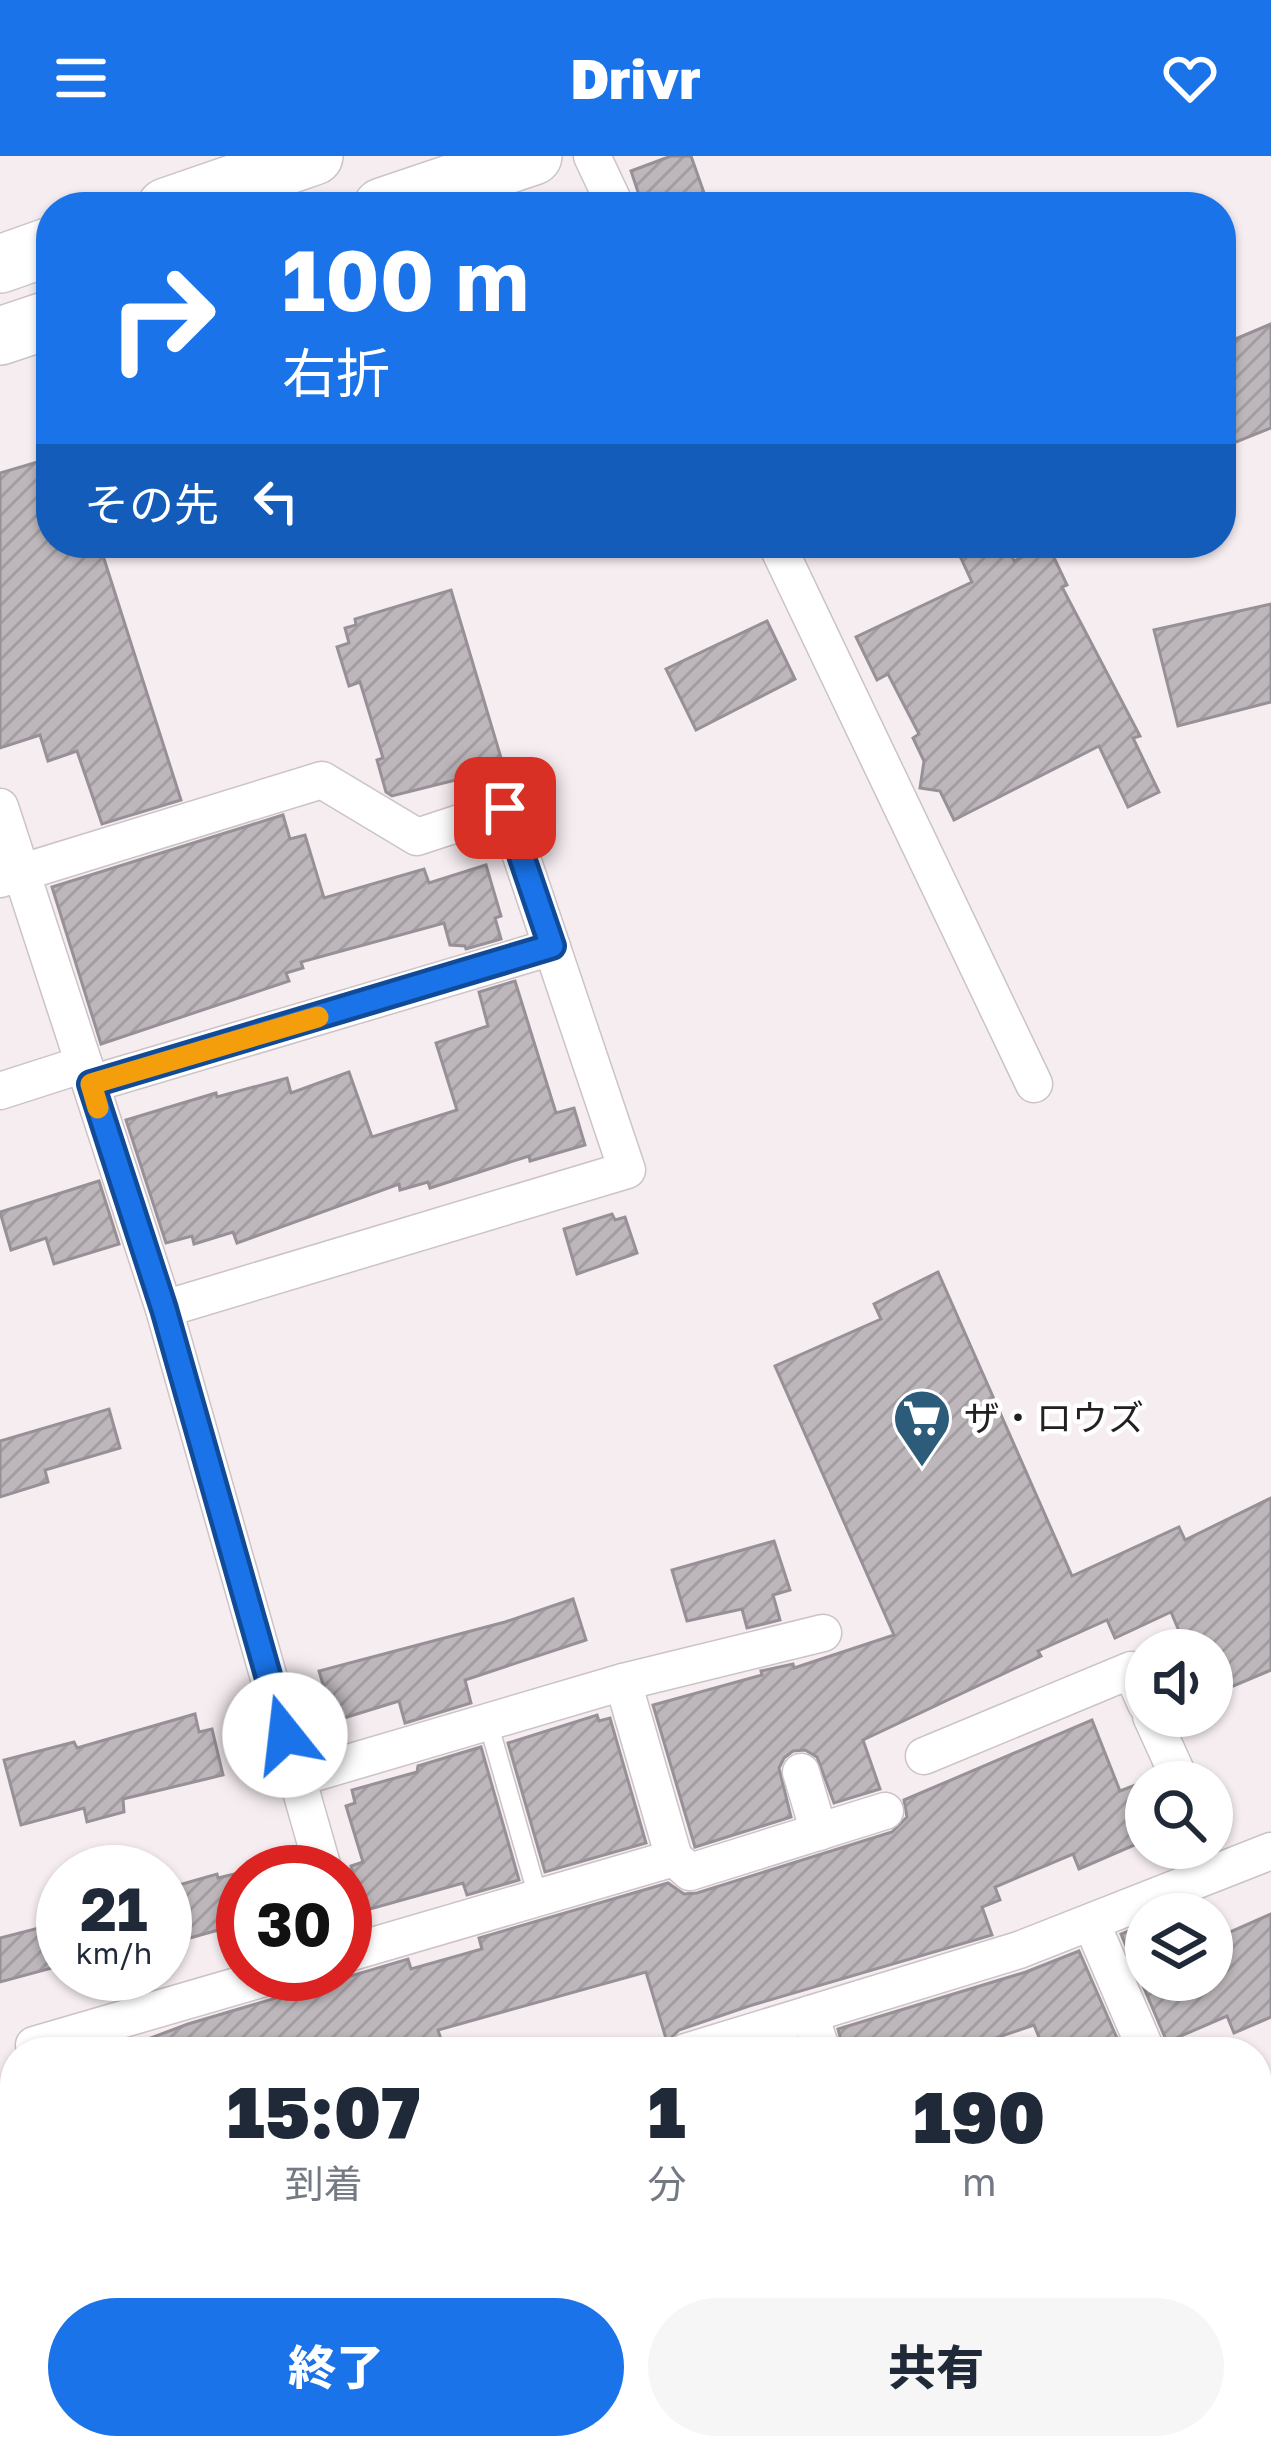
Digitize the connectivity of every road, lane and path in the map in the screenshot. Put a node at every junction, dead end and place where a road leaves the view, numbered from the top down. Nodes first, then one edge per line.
1 (314, 156) edge
2 (533, 156) edge
3 (592, 156) edge
4 (210, 192) edge
5 (426, 192) edge
6 (609, 192) edge
7 (36, 251) edge
8 (0, 264) edge
9 (36, 324) edge
10 (0, 336) edge
11 (783, 558) edge
12 (0, 808) edge
13 (11, 876) edge
14 (552, 946) junction
15 (87, 1074) junction
16 (1034, 1084) dead end
17 (0, 1091) edge
18 (164, 1309) junction
19 (823, 1633) dead end
20 (1125, 1672) edge
21 (623, 1682) junction
22 (488, 1721) junction
23 (924, 1756) dead end
24 (802, 1772) dead end
25 (297, 1778) junction
26 (885, 1811) dead end
27 (819, 1832) junction
28 (316, 1845) edge
29 (1271, 1851) edge
30 (1233, 1856) edge
31 (674, 1858) junction
32 (1195, 1869) edge
33 (538, 1898) junction
34 (1091, 1922) junction
35 (372, 1944) edge
36 (216, 1992) edge
37 (810, 2014) junction
38 (61, 2037) edge
39 (735, 2037) edge
40 (817, 2037) edge
41 (1141, 2037) edge

1 - 4 main road
2 - 5 main road
3 - 6 street
7 - 8 main road
9 - 10 main road
11 - 16 street
12 - 13 street
13 - 14 street
13 - 15 street
14 - 15 street
14 - 18 street
15 - 17 street
15 - 18 street
18 - 25 street
19 - 21 street
20 - 23 street
21 - 22 street
21 - 31 street
22 - 25 street
22 - 33 lane
24 - 27 street
25 - 28 street
26 - 27 street
27 - 31 street
29 - 30 street
31 - 33 street
32 - 34 street
33 - 35 street
34 - 37 street
34 - 41 street
36 - 38 street
37 - 39 street
37 - 40 street

